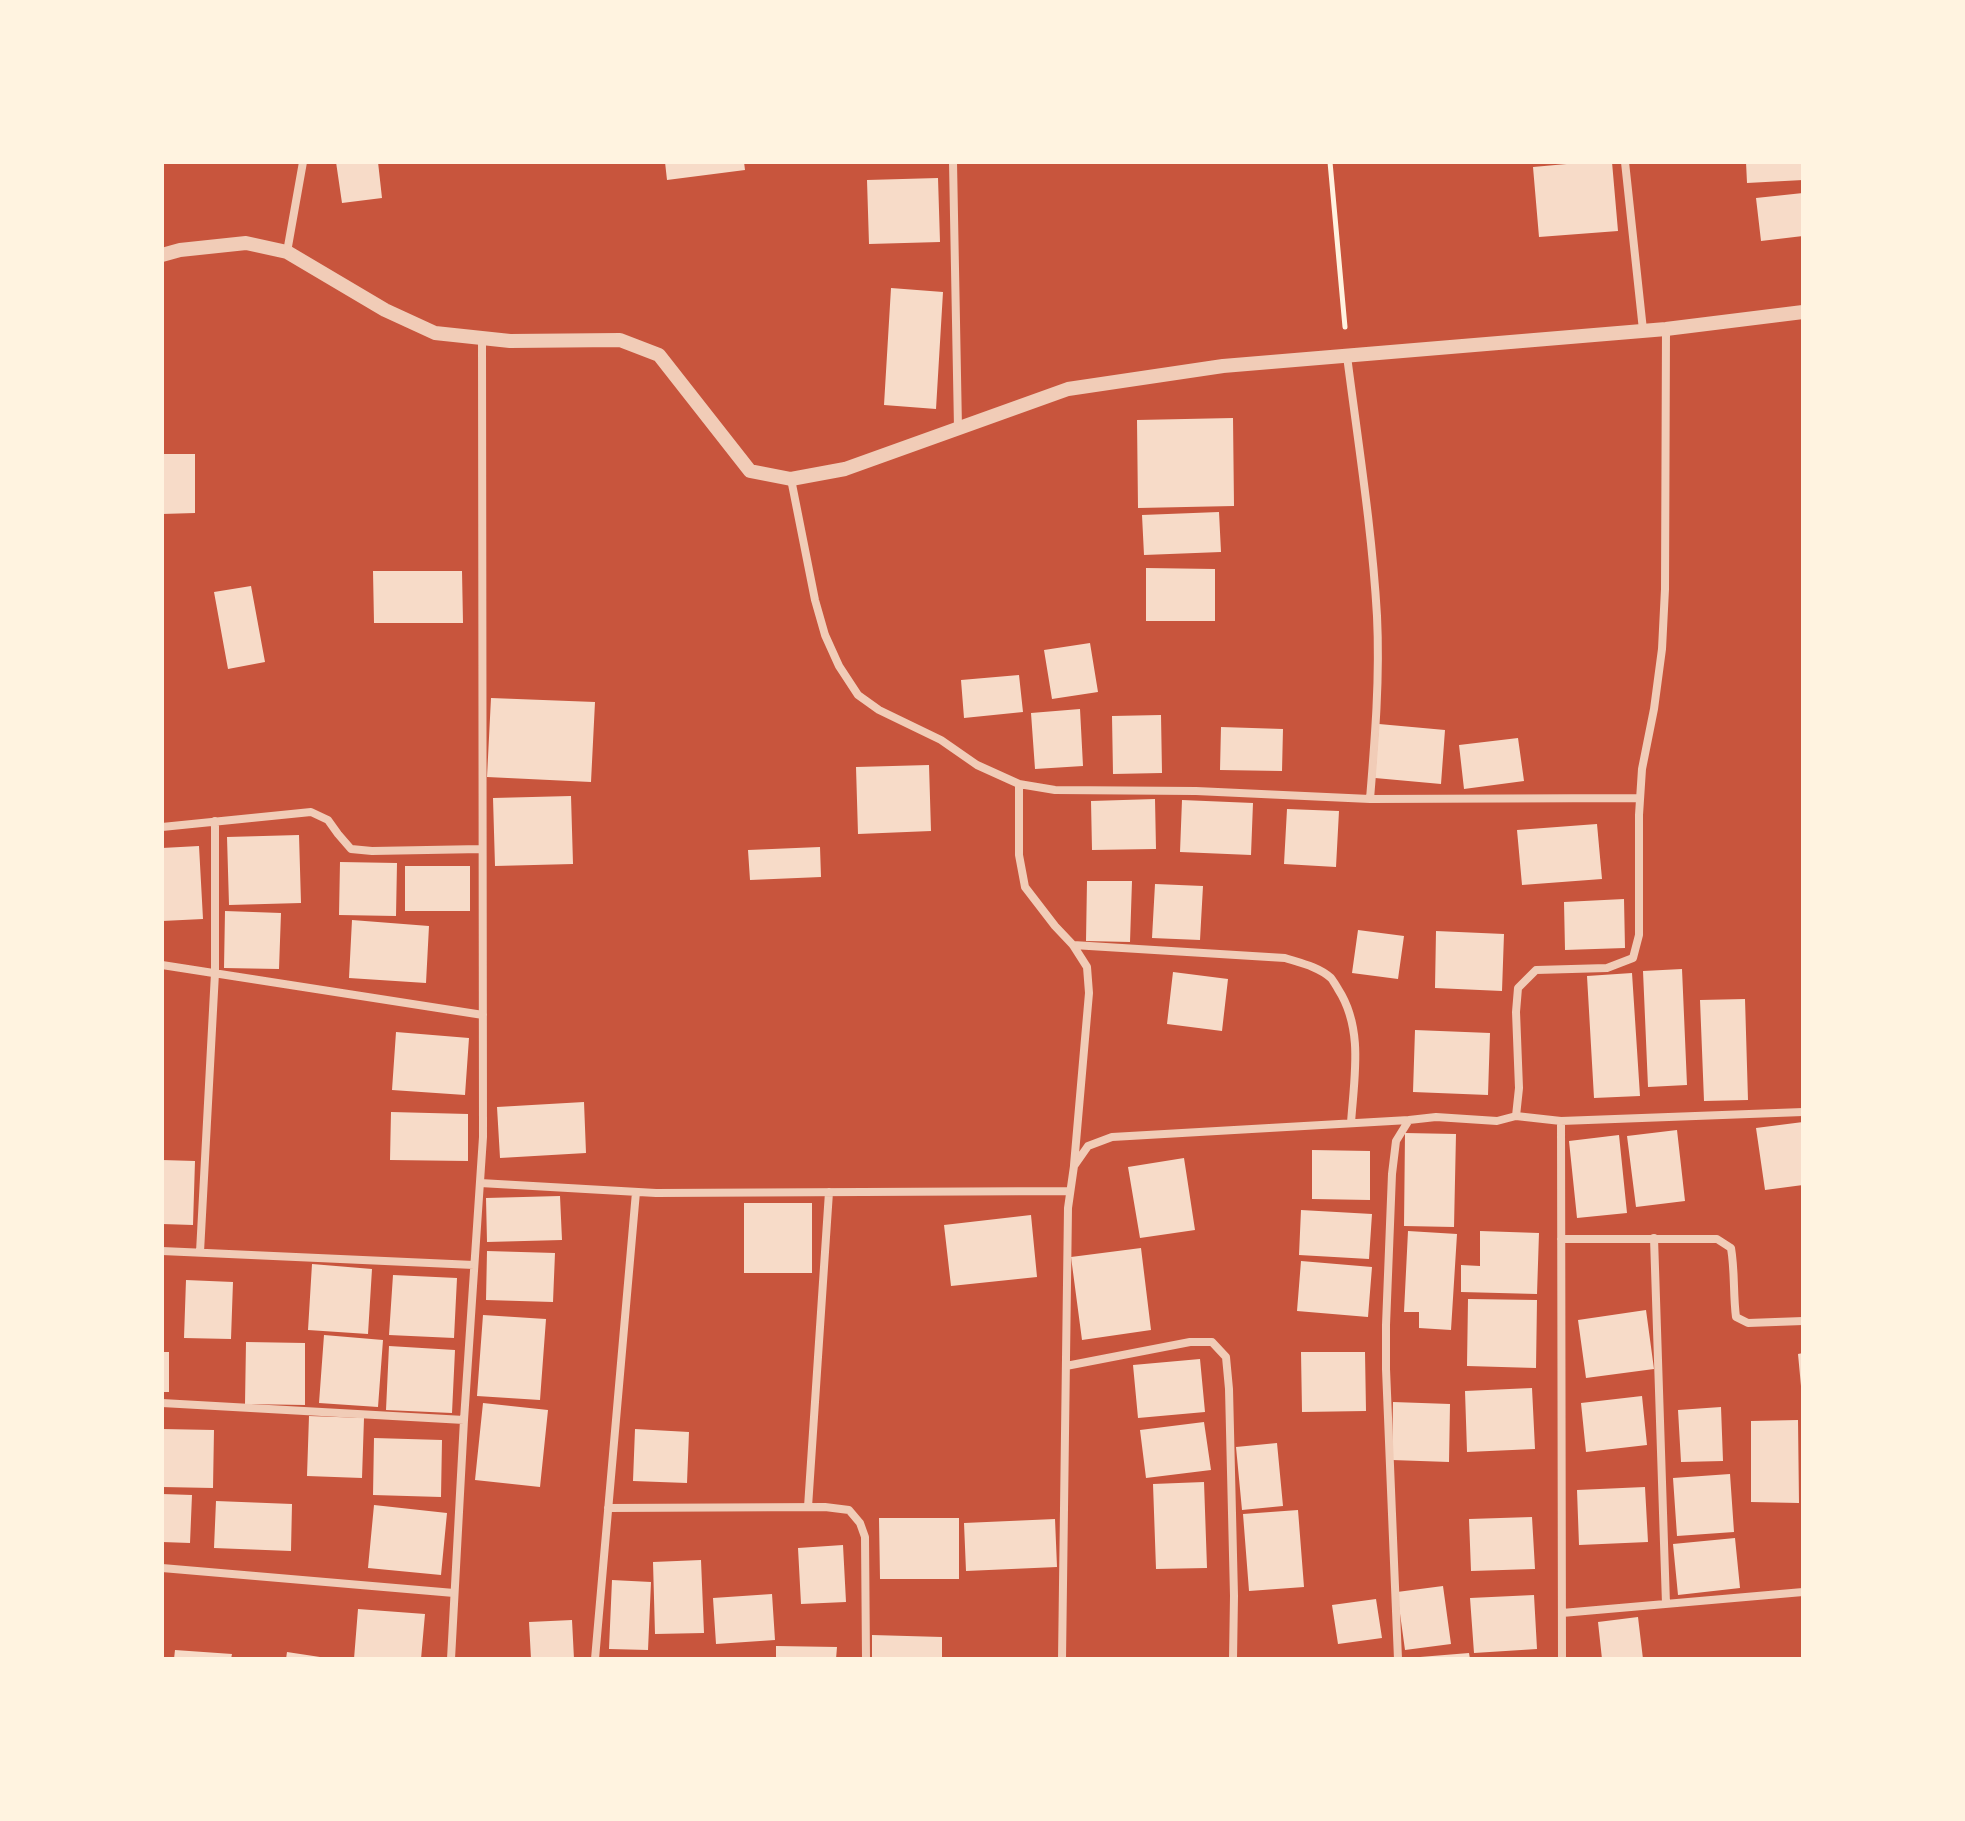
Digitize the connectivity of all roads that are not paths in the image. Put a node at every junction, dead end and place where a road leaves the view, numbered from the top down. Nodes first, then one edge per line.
1 (303, 162) edge
2 (953, 162) edge
3 (1625, 162) edge
4 (287, 252) junction
5 (162, 255) edge
6 (1803, 312) edge
7 (1666, 329) junction
8 (1643, 330) junction
9 (482, 340) junction
10 (1347, 356) junction
11 (958, 428) junction
12 (791, 479) junction
13 (1019, 784) junction
14 (1640, 798) junction
15 (1370, 799) junction
16 (215, 821) junction
17 (162, 827) edge
18 (482, 849) junction
19 (1073, 945) junction
20 (162, 965) edge
21 (215, 973) junction
22 (483, 1015) junction
23 (1803, 1112) edge
24 (1516, 1116) junction
25 (1409, 1120) junction
26 (1561, 1121) junction
27 (1351, 1123) junction
28 (1074, 1166) junction
29 (480, 1183) junction
30 (1070, 1191) junction
31 (636, 1192) junction
32 (829, 1192) junction
33 (1654, 1238) junction
34 (1561, 1239) junction
35 (162, 1251) edge
36 (200, 1252) junction
37 (474, 1265) junction
38 (1803, 1321) edge
39 (1066, 1366) junction
40 (162, 1403) edge
41 (464, 1420) junction
42 (808, 1507) junction
43 (608, 1508) junction
44 (162, 1568) edge
45 (1803, 1592) edge
46 (454, 1593) junction
47 (1666, 1604) junction
48 (1562, 1613) junction
49 (451, 1659) edge
50 (595, 1659) edge
51 (866, 1659) edge
52 (1062, 1659) edge
53 (1233, 1659) edge
54 (1398, 1659) edge
55 (1562, 1659) edge

1 - 4 street
2 - 11 street
3 - 8 street
4 - 5 street
4 - 9 street
6 - 7 street
7 - 8 street
7 - 14 street
8 - 10 street
9 - 12 street
9 - 18 street
10 - 11 street
10 - 15 street
11 - 12 street
12 - 13 street
13 - 15 street
13 - 19 street
14 - 15 street
14 - 24 street
16 - 17 street
16 - 18 street
16 - 21 street
18 - 22 street
19 - 27 street
19 - 28 street
20 - 21 street
21 - 22 street
21 - 36 street
22 - 29 street
23 - 26 street
24 - 25 street
24 - 26 street
25 - 27 street
25 - 54 street
26 - 34 street
27 - 28 street
28 - 30 street
29 - 31 street
29 - 37 street
30 - 32 street
30 - 39 street
31 - 32 street
31 - 43 street
32 - 42 street
33 - 34 street
33 - 38 street
33 - 47 street
34 - 48 street
35 - 36 street
36 - 37 street
37 - 41 street
39 - 52 street
39 - 53 street
40 - 41 street
41 - 46 street
42 - 43 street
42 - 51 street
43 - 50 street
44 - 46 street
45 - 47 street
46 - 49 street
47 - 48 street
48 - 55 street

